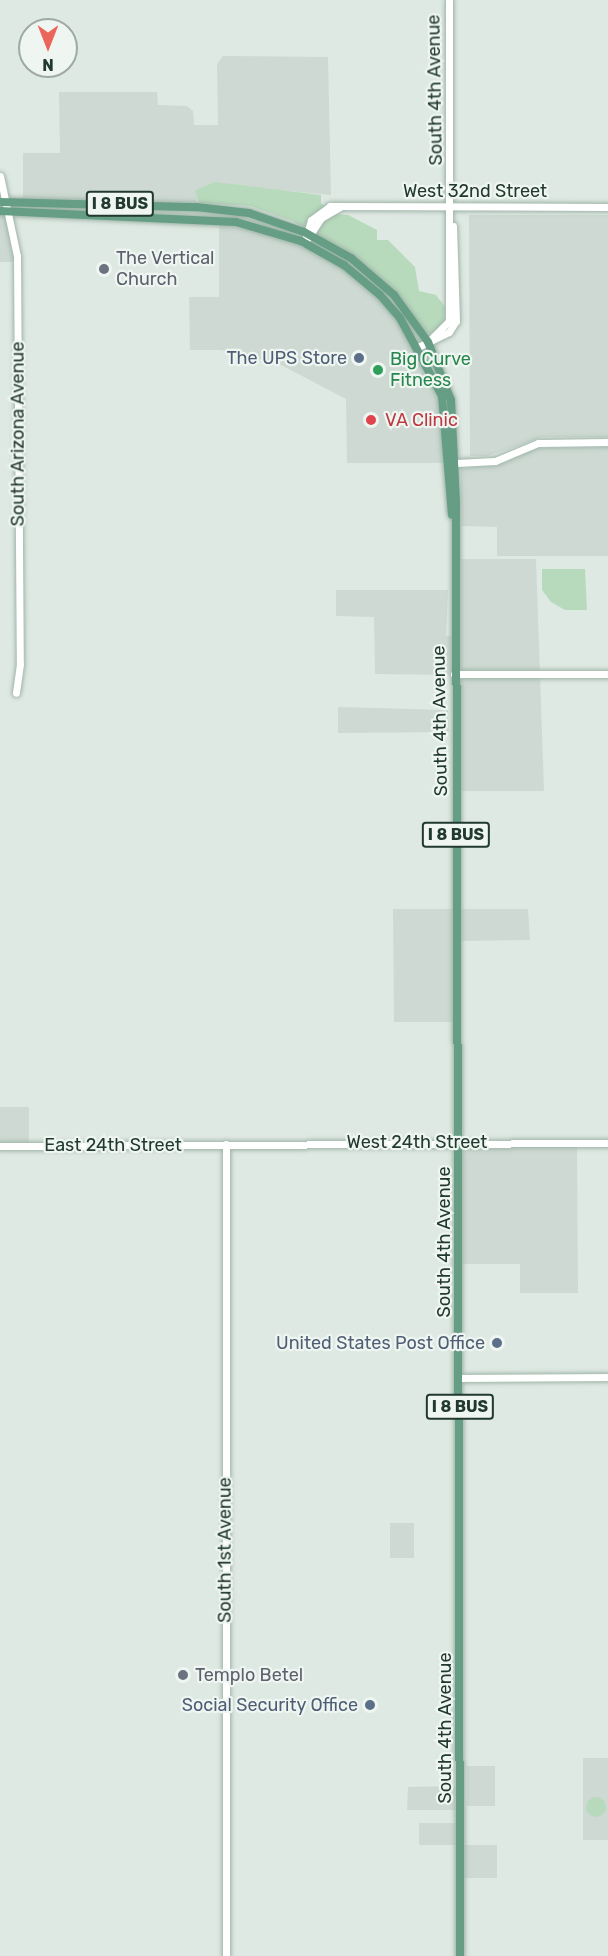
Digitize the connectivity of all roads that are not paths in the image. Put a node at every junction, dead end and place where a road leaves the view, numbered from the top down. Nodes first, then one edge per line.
1 (449, 0) edge
2 (0, 176) edge
3 (4, 202) edge
4 (103, 203) junction
5 (608, 207) edge
6 (0, 211) edge
7 (451, 211) junction
8 (10, 212) junction
9 (105, 214) junction
10 (308, 233) junction
11 (304, 243) junction
12 (428, 342) junction
13 (418, 347) junction
14 (608, 442) edge
15 (452, 463) junction
16 (454, 674) junction
17 (608, 674) edge
18 (16, 693) dead end
19 (459, 1142) junction
20 (608, 1143) edge
21 (226, 1144) junction
22 (0, 1146) edge
23 (608, 1377) edge
24 (460, 1378) junction
25 (226, 1956) edge
26 (460, 1956) edge

1 - 7 street, South 4th Avenue
2 - 3 street, South Arizona Avenue
3 - 4 main road, I 8 BUS
3 - 8 street, South Arizona Avenue
4 - 9 main road
4 - 10 main road, I 8 BUS
5 - 7 street, West 32nd Street
6 - 8 main road, I 8 BUS
7 - 10 street, West 32nd Street
7 - 12 street, South 4th Avenue
8 - 9 main road, I 8 BUS
8 - 18 street, South Arizona Avenue
9 - 11 main road, I 8 BUS
10 - 11 street, West 32nd Street
10 - 12 main road
11 - 13 main road
12 - 13 street, South 4th Avenue
12 - 15 main road, South 4th Avenue / I 8 BUS
13 - 15 main road, South 4th Avenue / I 8 BUS
14 - 15 street
15 - 16 main road, South 4th Avenue / I 8 BUS
16 - 17 street
16 - 19 main road, South 4th Avenue / I 8 BUS
19 - 20 street, West 24th Street
19 - 21 street, West 24th Street
19 - 24 main road, South 4th Avenue / I 8 BUS
21 - 22 street, East 24th Street
21 - 25 street, South 1st Avenue
23 - 24 street
24 - 26 main road, South 4th Avenue / I 8 BUS

